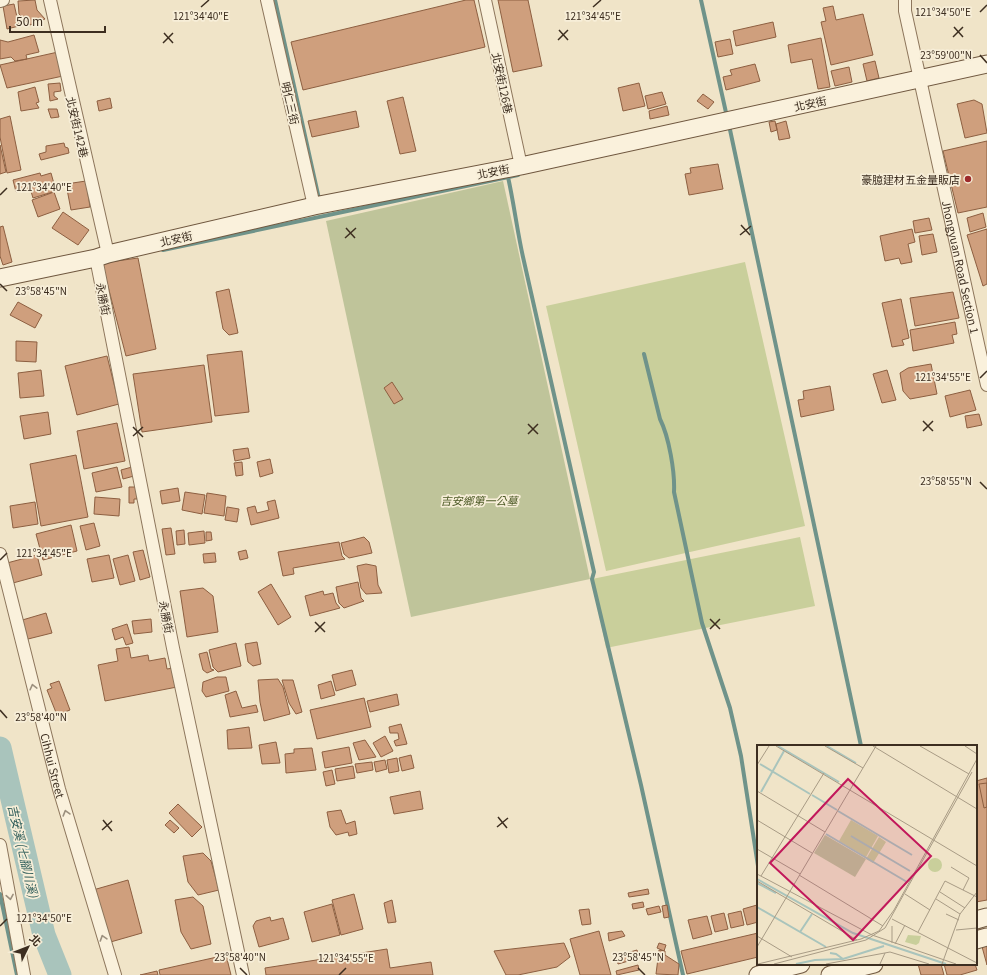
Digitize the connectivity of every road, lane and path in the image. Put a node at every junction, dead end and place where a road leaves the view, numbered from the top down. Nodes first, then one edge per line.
1 (50, 0) edge
2 (267, 0) edge
3 (485, 0) edge
4 (905, 0) edge
5 (987, 64) edge
6 (919, 80) junction
7 (521, 166) junction
8 (314, 206) junction
9 (102, 256) junction
10 (0, 278) edge
11 (987, 385) edge
12 (0, 554) edge
13 (0, 845) edge
14 (987, 917) edge
15 (977, 920) edge
16 (987, 937) edge
17 (977, 940) edge
18 (797, 965) edge
19 (870, 965) edge
20 (24, 975) edge
21 (115, 975) edge
22 (243, 975) edge
23 (758, 975) edge
24 (830, 975) edge

1 - 9 street, 北安街142巷
2 - 8 street, 明仁三街
3 - 7 street, 北安街126巷
4 - 6 street, Jhongyuan Road Section 1
5 - 6 street, 北安街
6 - 7 street, 北安街
6 - 11 street, Jhongyuan Road Section 1
7 - 8 street, 北安街
8 - 9 street, 北安街
9 - 10 street, 北安街
9 - 22 street, 永勝街
21 -> 12 street, Cihhui Street
13 -> 20 street
14 - 15 street
16 - 17 street
18 - 23 street
19 - 24 street

